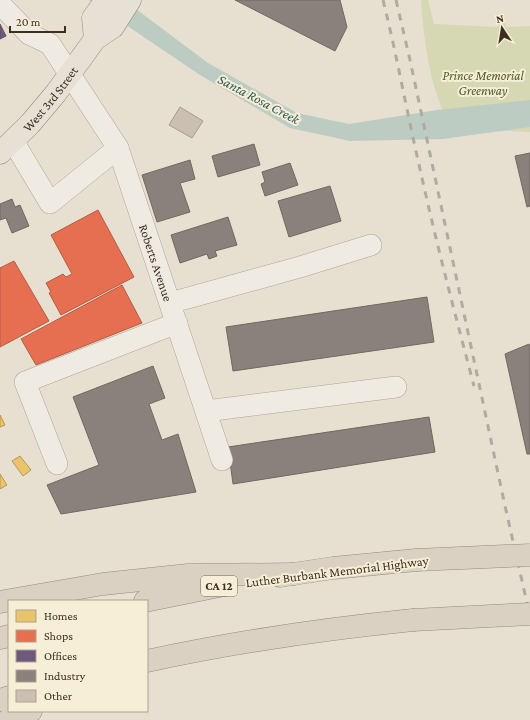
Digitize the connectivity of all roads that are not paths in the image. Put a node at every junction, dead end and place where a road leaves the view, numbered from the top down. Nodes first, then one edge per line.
1 (106, 0) edge
2 (130, 0) edge
3 (0, 4) edge
4 (95, 39) junction
5 (71, 75) junction
6 (7, 147) edge
7 (118, 148) junction
8 (370, 245) dead end
9 (170, 303) junction
10 (177, 323) junction
11 (396, 387) dead end
12 (206, 410) junction
13 (222, 460) dead end
14 (57, 464) dead end
15 (530, 555) edge
16 (294, 574) junction
17 (11, 600) edge
18 (148, 600) edge
19 (530, 614) edge
20 (184, 653) junction
21 (148, 661) edge
22 (148, 667) edge
23 (29, 712) edge
24 (8, 720) edge

1 - 4 main road
2 - 4 main road, West 3rd Street
3 - 5 street, Roberts Avenue
4 - 5 main road, West 3rd Street
5 - 6 main road, West 3rd Street
5 - 7 street, Roberts Avenue
6 - 7 street
7 - 9 street, Roberts Avenue
8 - 9 street
9 - 10 street, Roberts Avenue
10 - 12 street, Roberts Avenue
10 - 14 street
11 - 12 street
12 - 13 street, Roberts Avenue
15 - 16 highway, Luther Burbank Memorial Highway / CA 12, bridge
16 - 17 highway
16 - 18 highway, Luther Burbank Memorial Highway / CA 12
19 - 20 highway, bridge
20 - 21 highway
20 - 22 highway
23 - 24 highway

